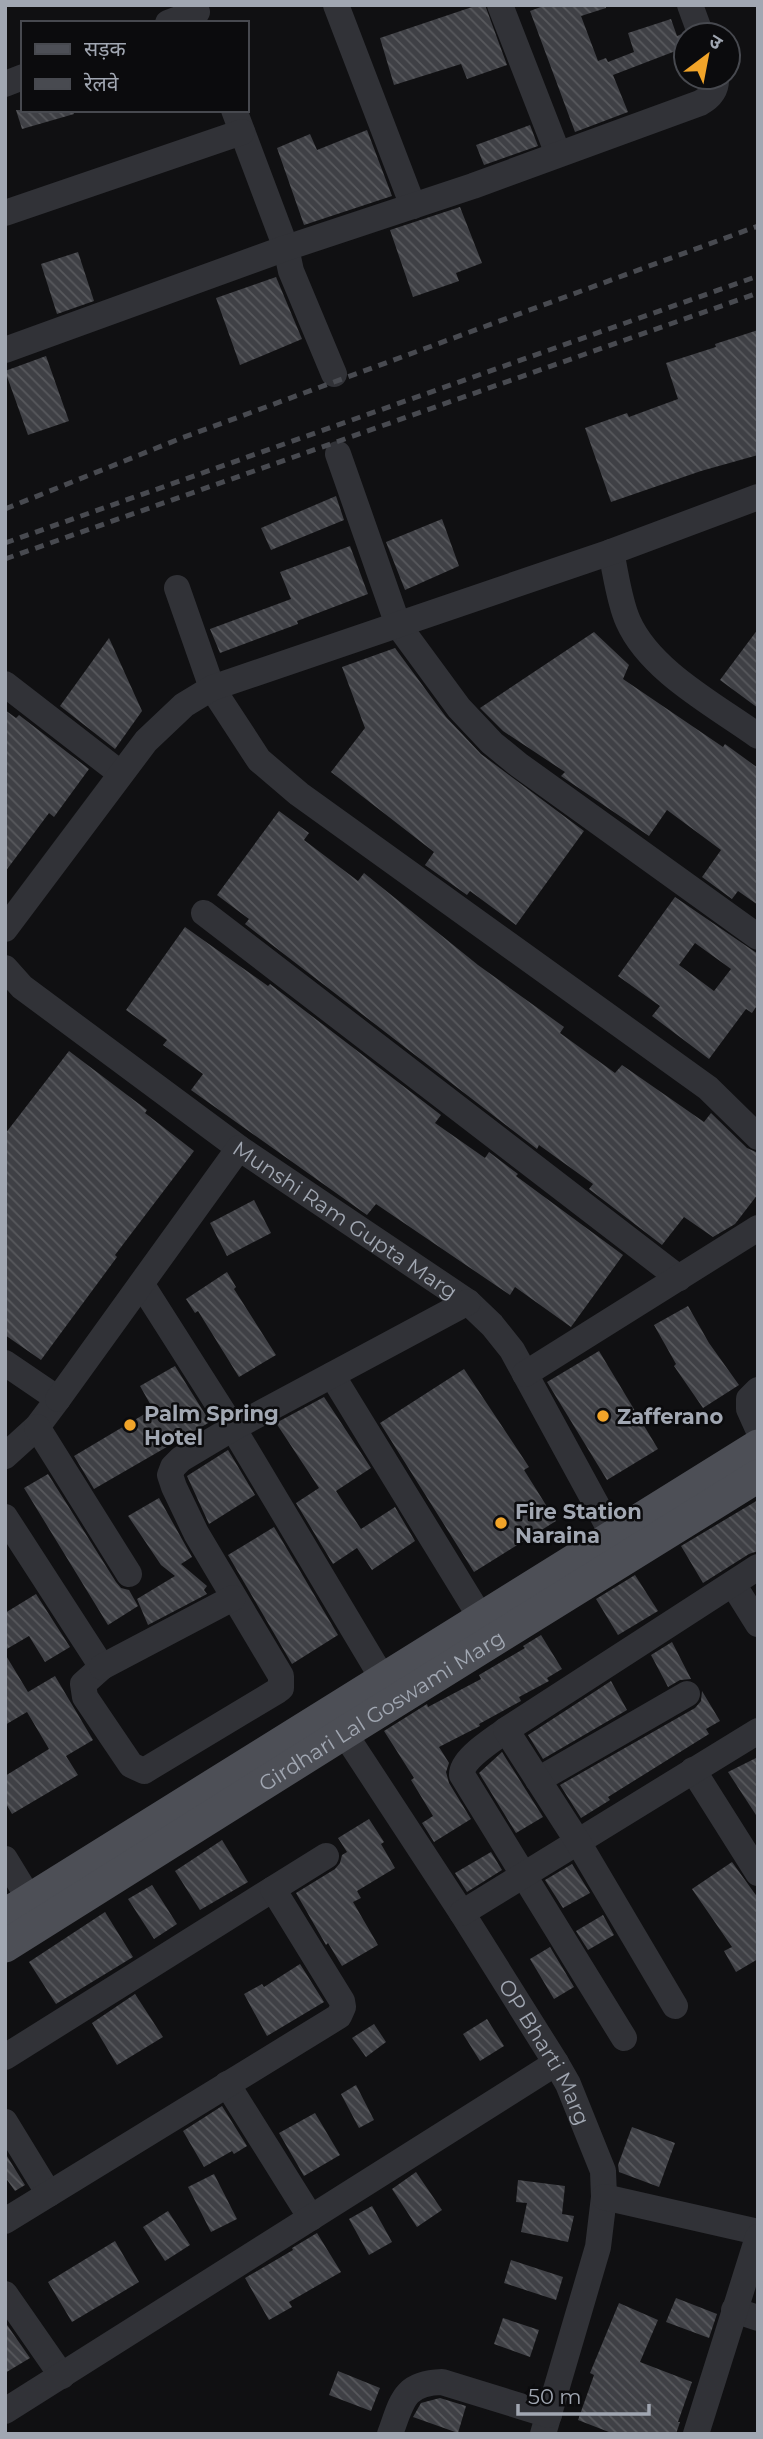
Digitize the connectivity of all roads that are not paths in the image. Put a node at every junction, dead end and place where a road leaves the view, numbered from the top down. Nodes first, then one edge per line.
1 (336, 5) edge
2 (500, 5) edge
3 (197, 13) edge
4 (173, 21) edge
5 (714, 91) edge
6 (238, 121) edge
7 (558, 154) junction
8 (413, 206) junction
9 (5, 213) edge
10 (286, 248) junction
11 (5, 350) edge
12 (334, 374) dead end
13 (338, 454) dead end
14 (756, 501) edge
15 (611, 552) junction
16 (177, 588) dead end
17 (398, 625) junction
18 (5, 684) edge
19 (212, 688) junction
20 (758, 736) edge
21 (120, 773) junction
22 (204, 913) dead end
23 (5, 929) edge
24 (758, 936) edge
25 (5, 968) edge
26 (758, 1137) edge
27 (239, 1148) junction
28 (758, 1228) edge
29 (679, 1278) junction
30 (142, 1285) junction
31 (468, 1302) junction
32 (5, 1363) edge
33 (525, 1374) junction
34 (332, 1375) junction
35 (758, 1391) edge
36 (58, 1399) junction
37 (37, 1427) junction
38 (233, 1428) junction
39 (758, 1429) edge
40 (758, 1446) edge
41 (5, 1456) edge
42 (758, 1476) edge
43 (5, 1517) edge
44 (621, 1546) junction
45 (758, 1567) edge
46 (129, 1574) dead end
47 (733, 1584) junction
48 (233, 1598) junction
49 (481, 1618) junction
50 (758, 1624) edge
51 (102, 1667) junction
52 (383, 1679) junction
53 (687, 1694) dead end
54 (337, 1722) junction
55 (506, 1730) junction
56 (758, 1731) edge
57 (693, 1770) junction
58 (538, 1780) junction
59 (578, 1842) junction
60 (326, 1856) dead end
61 (5, 1858) edge
62 (758, 1872) edge
63 (524, 1874) junction
64 (273, 1889) junction
65 (17, 1907) edge
66 (462, 1913) junction
67 (5, 1947) edge
68 (675, 2006) dead end
69 (624, 2038) dead end
70 (5, 2057) edge
71 (556, 2063) junction
72 (227, 2084) junction
73 (5, 2122) edge
74 (49, 2194) junction
75 (604, 2197) junction
76 (311, 2218) junction
77 (5, 2221) edge
78 (758, 2234) edge
79 (5, 2294) edge
80 (746, 2314) edge
81 (62, 2376) junction
82 (5, 2411) edge
83 (546, 2425) edge
84 (390, 2434) edge
85 (696, 2434) edge

1 - 8 street
2 - 7 street
3 - 4 street
5 - 7 street
6 - 9 street
6 - 10 street
7 - 8 street
8 - 10 street
10 - 11 street
10 - 12 street
13 - 17 street
14 - 15 street
15 - 17 street
15 - 20 street
16 - 19 street
17 - 19 street
17 - 24 street
18 - 21 street
19 - 21 street
19 - 26 street
21 - 23 street
22 - 29 street
25 - 27 street, Munshi Ram Gupta Marg
27 - 30 street
27 - 31 street, Munshi Ram Gupta Marg
28 - 29 street
29 - 33 street
30 - 36 street
30 - 38 street
31 - 33 street, Munshi Ram Gupta Marg
31 - 34 street
32 - 36 street
33 - 44 street, Munshi Ram Gupta Marg
34 - 38 street
34 - 49 street
35 - 39 street
36 - 37 street
37 - 41 street
37 - 46 street
38 - 48 street
38 - 52 street
40 - 44 main road, Girdhari Lal Goswami Marg
42 - 44 main road, Girdhari Lal Goswami Marg
43 - 51 street
44 - 49 main road, Girdhari Lal Goswami Marg
44 - 54 main road, Girdhari Lal Goswami Marg
45 - 47 street
47 - 50 street
47 - 55 street
48 - 51 street
48 - 51 street
49 - 52 main road, Girdhari Lal Goswami Marg
52 - 54 main road, Girdhari Lal Goswami Marg
53 - 58 street
54 - 65 main road, Girdhari Lal Goswami Marg
54 - 66 street, OP Bharti Marg
54 - 67 main road, Girdhari Lal Goswami Marg
55 - 58 street
55 - 63 street
56 - 57 street
57 - 59 street
57 - 62 street
58 - 59 street
59 - 63 street
59 - 68 street
60 - 64 street
61 - 65 street
63 - 66 street
63 - 69 street
64 - 70 street
64 - 72 street
66 - 71 street, OP Bharti Marg
71 - 75 street, OP Bharti Marg
71 - 76 street
72 - 74 street
72 - 76 street
73 - 74 street
74 - 77 street
75 - 78 street
75 - 83 street, OP Bharti Marg
76 - 81 street
78 - 80 street
79 - 81 street
80 - 85 street
81 - 82 street
83 - 84 street

